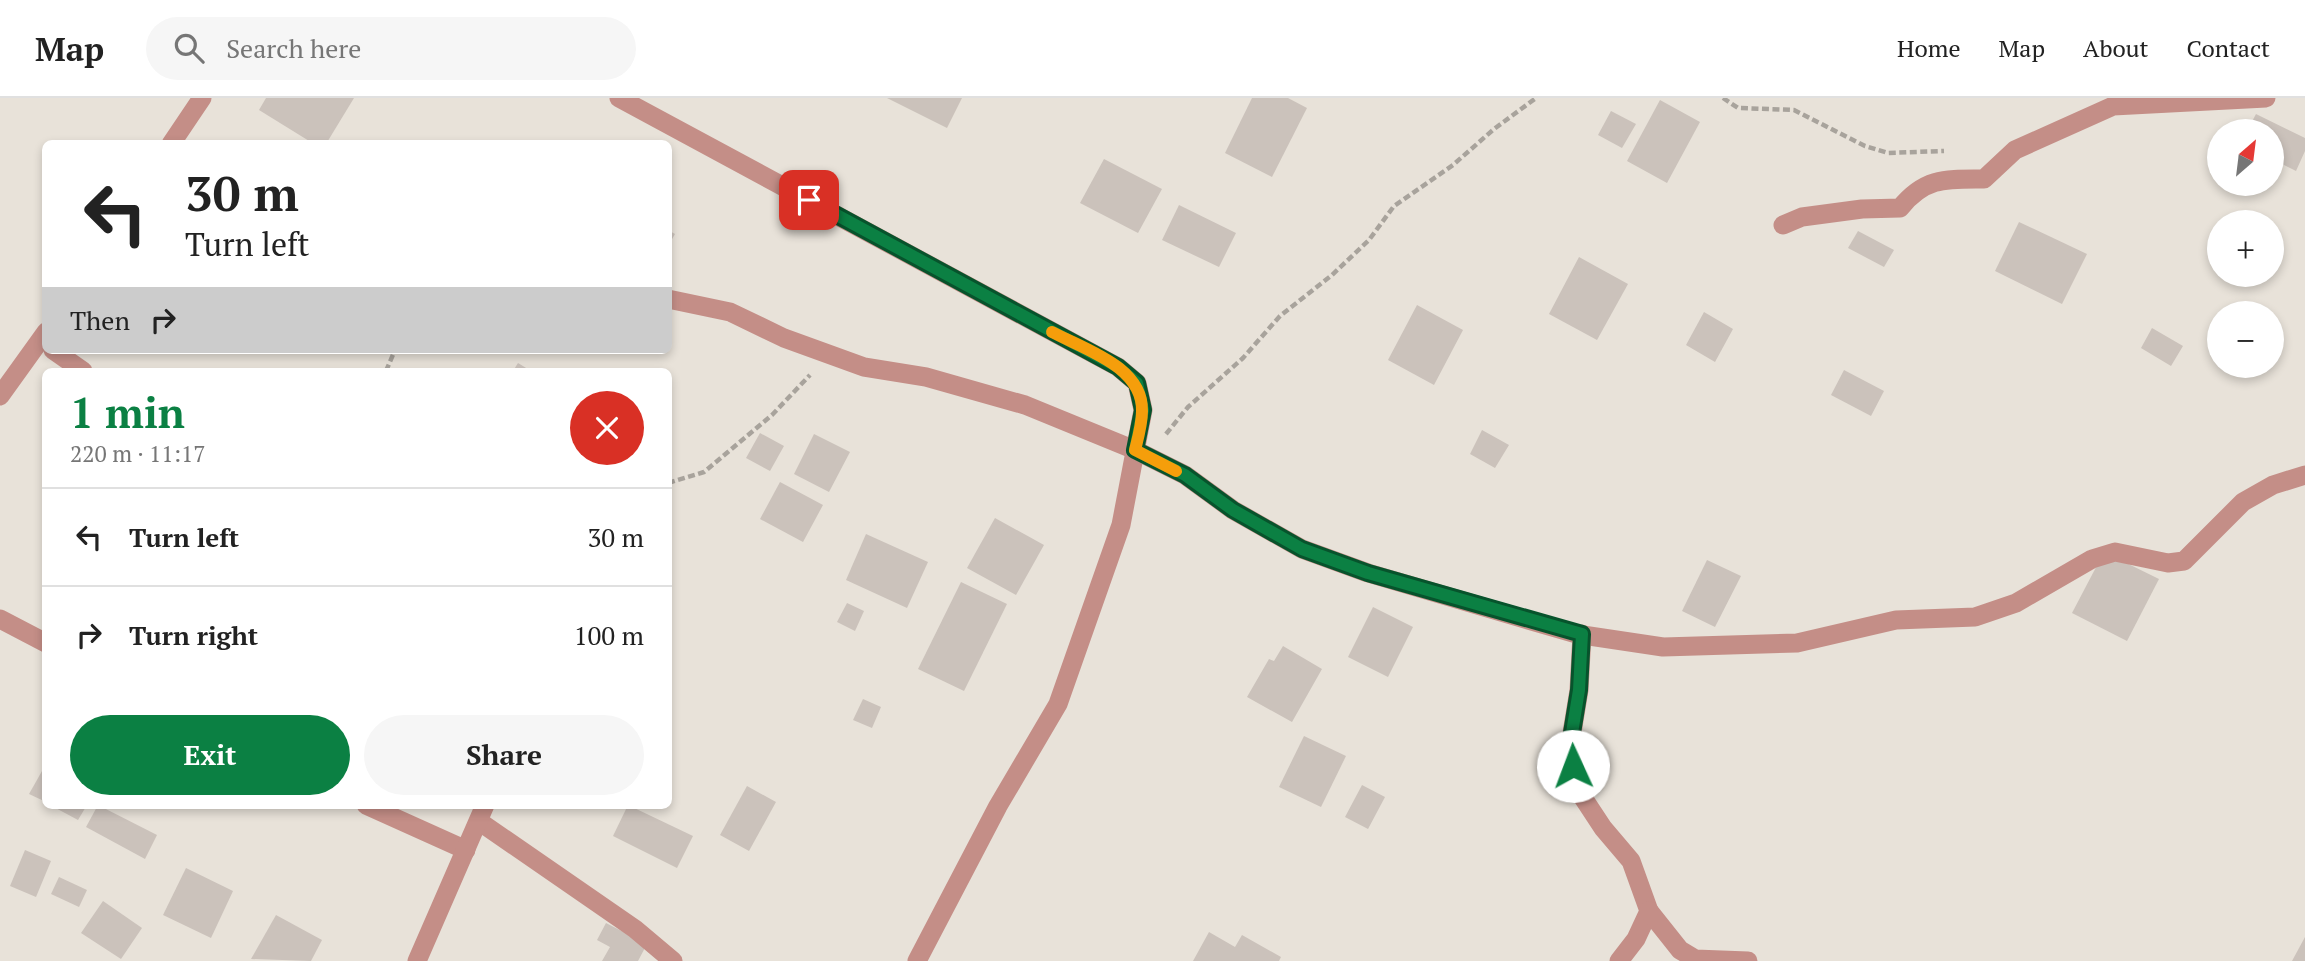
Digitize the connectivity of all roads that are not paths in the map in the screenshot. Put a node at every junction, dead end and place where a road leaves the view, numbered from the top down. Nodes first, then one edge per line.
1 (202, 98) edge
2 (619, 98) edge
3 (2266, 98) edge
4 (175, 140) edge
5 (1783, 225) dead end
6 (672, 300) edge
7 (42, 347) edge
8 (61, 354) edge
9 (79, 368) edge
10 (0, 396) edge
11 (1142, 453) junction
12 (2305, 475) edge
13 (0, 619) edge
14 (1582, 634) junction
15 (42, 641) edge
16 (375, 809) edge
17 (482, 813) edge
18 (467, 850) junction
19 (1649, 911) junction
20 (417, 961) edge
21 (673, 961) edge
22 (917, 961) edge
23 (1619, 961) edge
24 (1748, 961) edge

1 - 4 street
2 - 11 street
3 - 5 street
6 - 11 street
7 - 10 street
8 - 9 street
11 - 14 street
11 - 22 street
12 - 14 street
13 - 15 street
14 - 19 street
16 - 18 street
17 - 18 street
17 - 21 street
18 - 20 street
19 - 23 street
19 - 24 street

